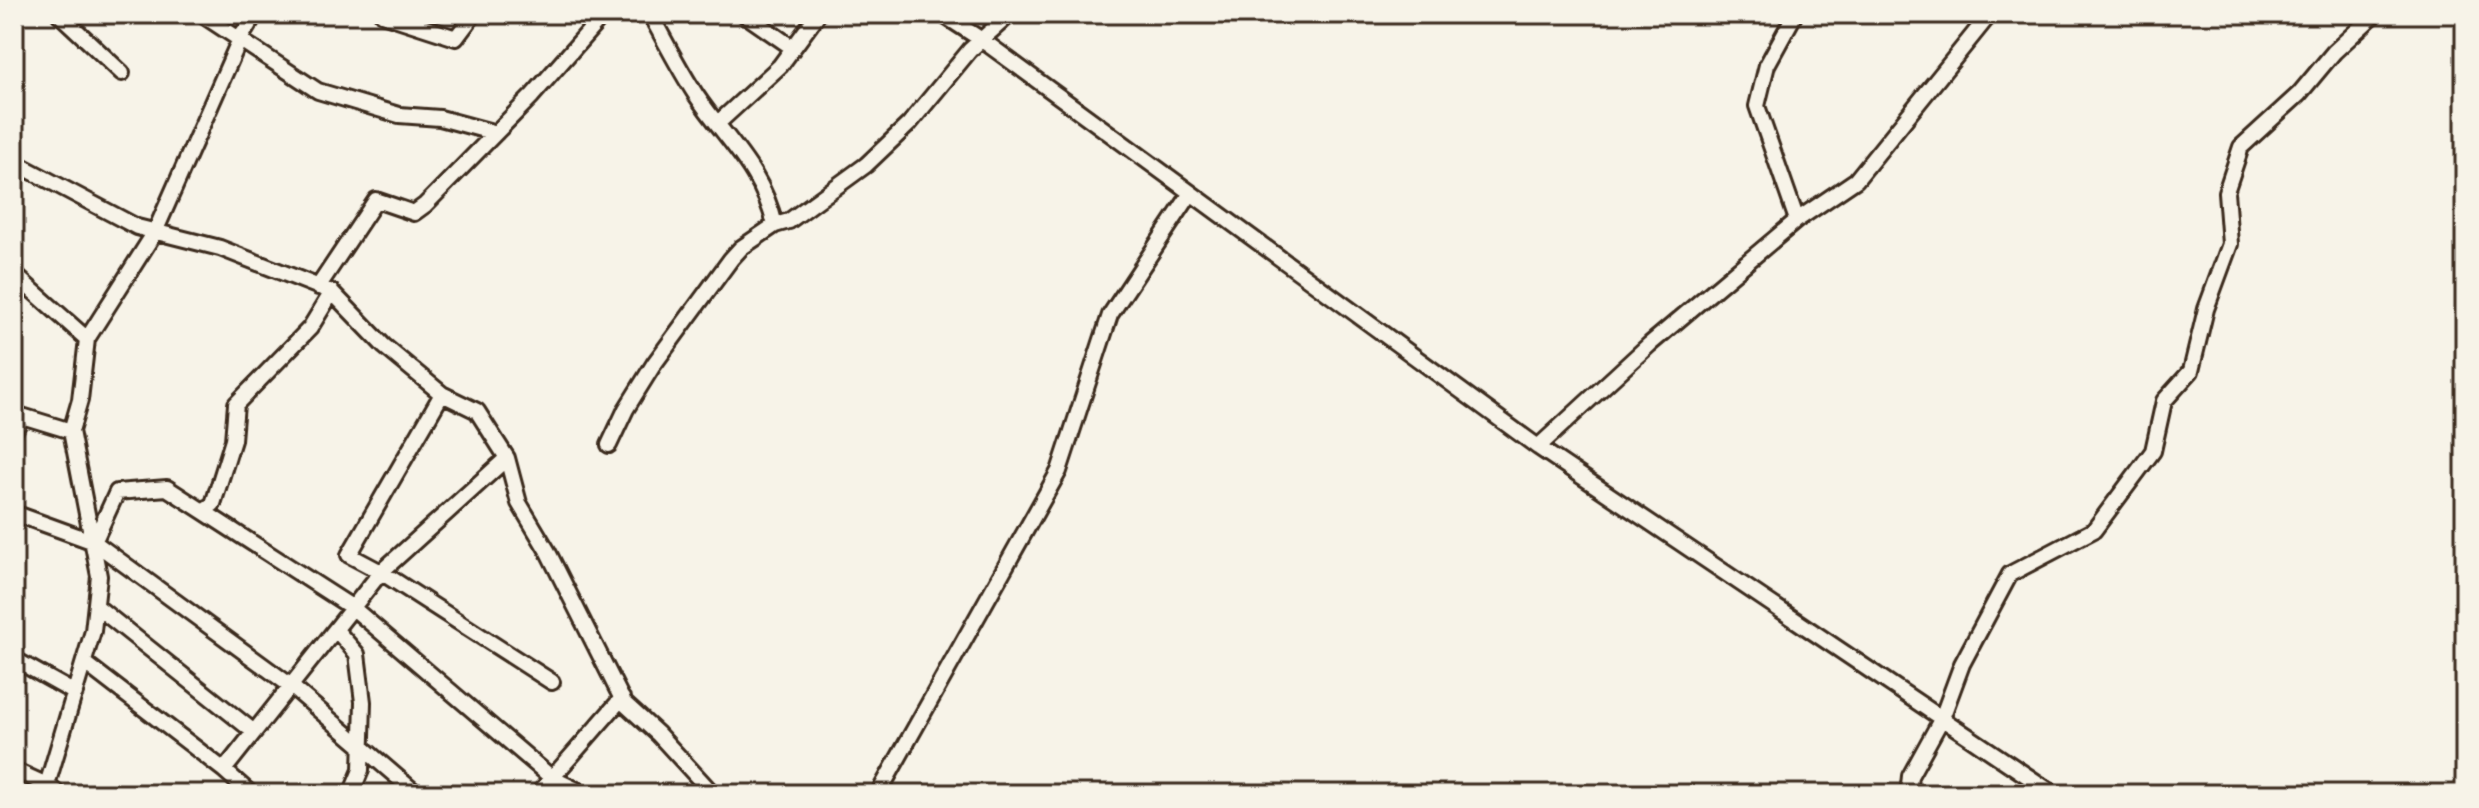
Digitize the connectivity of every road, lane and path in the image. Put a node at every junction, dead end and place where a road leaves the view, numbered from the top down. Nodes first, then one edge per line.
1 (59, 14) edge
2 (201, 14) edge
3 (255, 14) edge
4 (382, 14) edge
5 (474, 14) edge
6 (604, 14) edge
7 (650, 14) edge
8 (744, 14) edge
9 (818, 14) edge
10 (942, 14) edge
11 (1010, 14) edge
12 (1795, 14) edge
13 (1990, 14) edge
14 (2375, 14) edge
15 (240, 39) junction
16 (982, 40) junction
17 (793, 48) junction
18 (122, 73) dead end
19 (718, 123) junction
20 (496, 133) junction
21 (16, 168) edge
22 (1191, 193) junction
23 (1797, 220) junction
24 (775, 225) junction
25 (155, 232) junction
26 (14, 274) edge
27 (325, 290) junction
28 (87, 339) junction
29 (442, 394) junction
30 (18, 414) edge
31 (71, 431) junction
32 (14, 432) edge
33 (609, 445) dead end
34 (1538, 447) junction
35 (507, 458) junction
36 (203, 511) junction
37 (14, 513) edge
38 (94, 542) junction
39 (381, 572) junction
40 (96, 606) junction
41 (353, 608) junction
42 (336, 630) junction
43 (14, 659) edge
44 (85, 663) junction
45 (552, 682) dead end
46 (291, 686) junction
47 (75, 693) junction
48 (622, 698) junction
49 (1942, 718) junction
50 (254, 732) junction
51 (360, 745) junction
52 (14, 770) edge
53 (224, 770) junction
54 (552, 778) junction
55 (47, 785) junction
56 (60, 794) edge
57 (251, 794) edge
58 (351, 794) edge
59 (417, 794) edge
60 (538, 794) edge
61 (585, 794) edge
62 (713, 794) edge
63 (878, 794) edge
64 (1908, 794) edge
65 (2054, 794) edge

1 - 18 street
2 - 15 street
3 - 15 street
4 - 5 street
6 - 20 street
7 - 19 street
8 - 17 street
9 - 17 street
10 - 16 street
11 - 16 street
12 - 23 street
13 - 23 street
14 - 49 street
15 - 20 street
15 - 25 street
16 - 22 street
16 - 24 street
17 - 19 street
19 - 24 street
20 - 27 street
21 - 25 street
22 - 34 street
22 - 63 street
23 - 34 street
24 - 33 street
25 - 27 street
25 - 28 street
26 - 28 street
27 - 29 street
27 - 36 street
28 - 31 street
29 - 35 street
29 - 39 street
30 - 31 street
30 - 32 street
31 - 38 street
34 - 49 street
35 - 39 street
35 - 48 street
36 - 38 street
36 - 41 street
37 - 38 street
38 - 40 street
38 - 46 street
39 - 41 street
39 - 45 street
40 - 44 street
40 - 50 street
41 - 42 street
41 - 54 street
42 - 46 street
42 - 51 street
43 - 47 street
44 - 47 street
44 - 53 street
46 - 50 street
46 - 51 street
47 - 55 street
48 - 54 street
48 - 62 street
49 - 64 street
49 - 65 street
50 - 53 street
51 - 58 street
51 - 59 street
52 - 55 street
53 - 57 street
54 - 60 street
54 - 61 street
55 - 56 street

